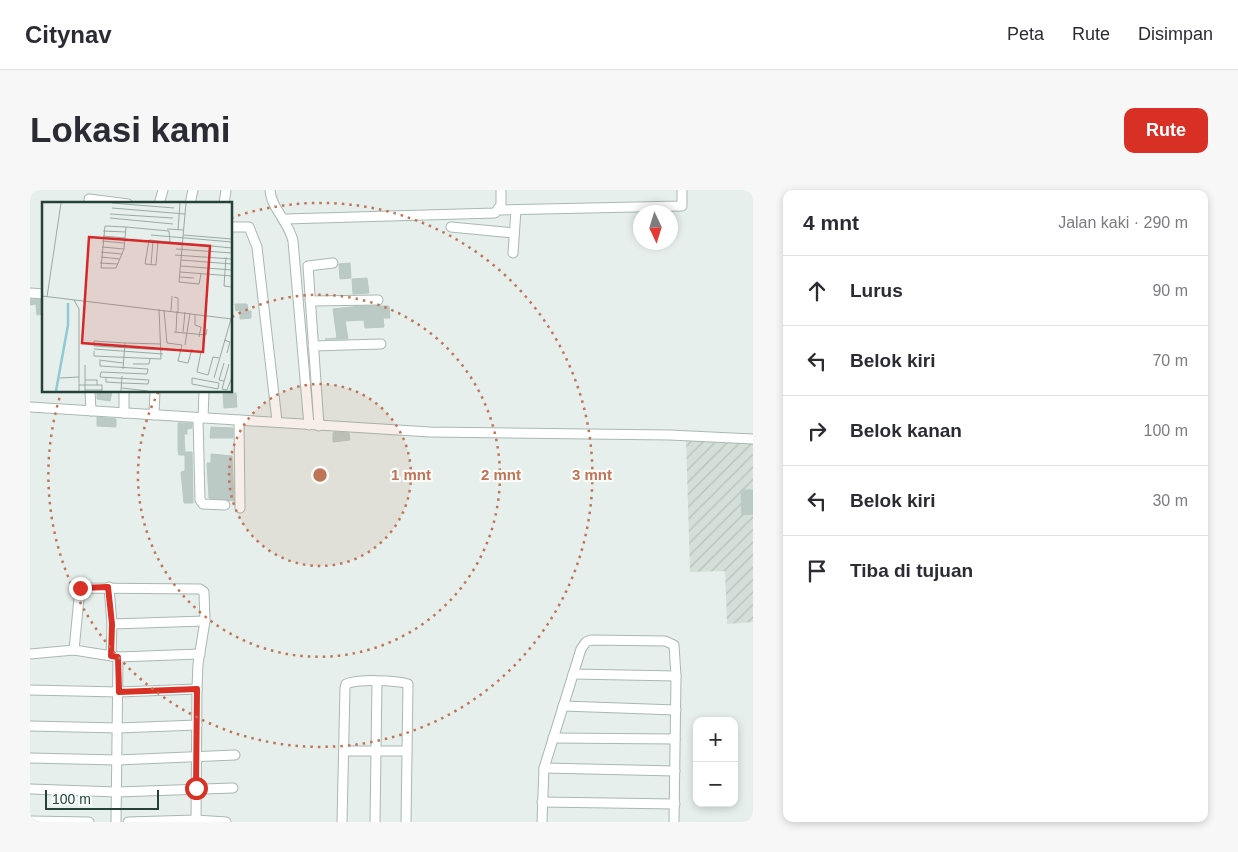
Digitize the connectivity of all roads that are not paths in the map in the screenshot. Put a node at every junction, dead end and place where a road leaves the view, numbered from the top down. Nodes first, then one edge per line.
1 (270, 190) edge
2 (501, 190) edge
3 (682, 190) edge
4 (99, 194) edge
5 (88, 199) dead end
6 (122, 202) edge
7 (499, 210) junction
8 (516, 210) junction
9 (284, 219) junction
10 (232, 227) edge
11 (451, 227) dead end
12 (514, 233) junction
13 (513, 253) dead end
14 (333, 263) dead end
15 (378, 300) dead end
16 (310, 302) junction
17 (381, 344) dead end
18 (313, 346) junction
19 (90, 392) edge
20 (124, 392) edge
21 (155, 392) edge
22 (204, 392) edge
23 (30, 407) edge
24 (90, 411) junction
25 (124, 413) junction
26 (154, 415) junction
27 (201, 418) junction
28 (239, 420) junction
29 (277, 421) junction
30 (309, 425) junction
31 (319, 426) junction
32 (753, 439) edge
33 (225, 505) dead end
34 (240, 508) dead end
35 (108, 587) junction
36 (205, 621) junction
37 (112, 624) junction
38 (74, 650) junction
39 (30, 654) edge
40 (200, 654) junction
41 (115, 657) junction
42 (574, 674) junction
43 (676, 676) junction
44 (378, 682) junction
45 (197, 689) junction
46 (30, 690) edge
47 (119, 692) junction
48 (563, 706) junction
49 (676, 710) junction
50 (30, 726) edge
51 (197, 726) junction
52 (118, 728) junction
53 (553, 738) junction
54 (675, 739) junction
55 (345, 751) junction
56 (408, 751) junction
57 (376, 752) junction
58 (235, 755) dead end
59 (196, 757) junction
60 (30, 758) edge
61 (117, 760) junction
62 (544, 768) junction
63 (675, 771) junction
64 (196, 788) junction
65 (234, 788) dead end
66 (30, 789) edge
67 (117, 792) junction
68 (542, 802) junction
69 (674, 804) junction
70 (30, 821) edge
71 (196, 821) edge
72 (89, 822) edge
73 (116, 822) edge
74 (128, 822) edge
75 (226, 822) edge
76 (342, 822) edge
77 (375, 822) edge
78 (406, 822) edge
79 (542, 822) edge
80 (674, 822) edge

1 - 9 street
2 - 7 street
3 - 8 street
4 - 5 street
4 - 6 street
7 - 8 street
7 - 9 street
8 - 12 street
9 - 30 street
10 - 29 street
11 - 12 street
12 - 13 street
14 - 16 street
15 - 16 street
16 - 18 street
17 - 18 street
18 - 31 street
19 - 24 street
20 - 25 street
21 - 26 street
22 - 27 street
23 - 24 street
24 - 25 street
25 - 26 street
26 - 27 street
27 - 28 street
27 - 33 street
28 - 29 street
28 - 34 street
29 - 30 street
30 - 31 street
31 - 32 street
35 - 36 street
35 - 37 street
35 - 38 street
36 - 37 street
36 - 40 street
37 - 41 street
38 - 39 street
38 - 41 street
40 - 41 street
40 - 45 street
41 - 47 street
42 - 43 street
42 - 43 street
42 - 48 street
43 - 49 street
44 - 55 street
44 - 56 street
44 - 57 street
45 - 47 street
45 - 51 street
46 - 47 street
47 - 52 street
48 - 49 street
48 - 53 street
49 - 54 street
50 - 52 street
51 - 52 street
51 - 59 street
52 - 61 street
53 - 54 street
53 - 62 street
54 - 63 street
55 - 57 street
55 - 76 street
56 - 57 street
56 - 78 street
57 - 77 street
58 - 59 street
59 - 61 street
59 - 64 street
60 - 61 street
61 - 67 street
62 - 63 street
62 - 68 street
63 - 69 street
64 - 65 street
64 - 67 street
64 - 71 street
66 - 67 street
67 - 73 street
68 - 69 street
68 - 79 street
69 - 80 street
70 - 72 street
71 - 74 street
71 - 75 street

